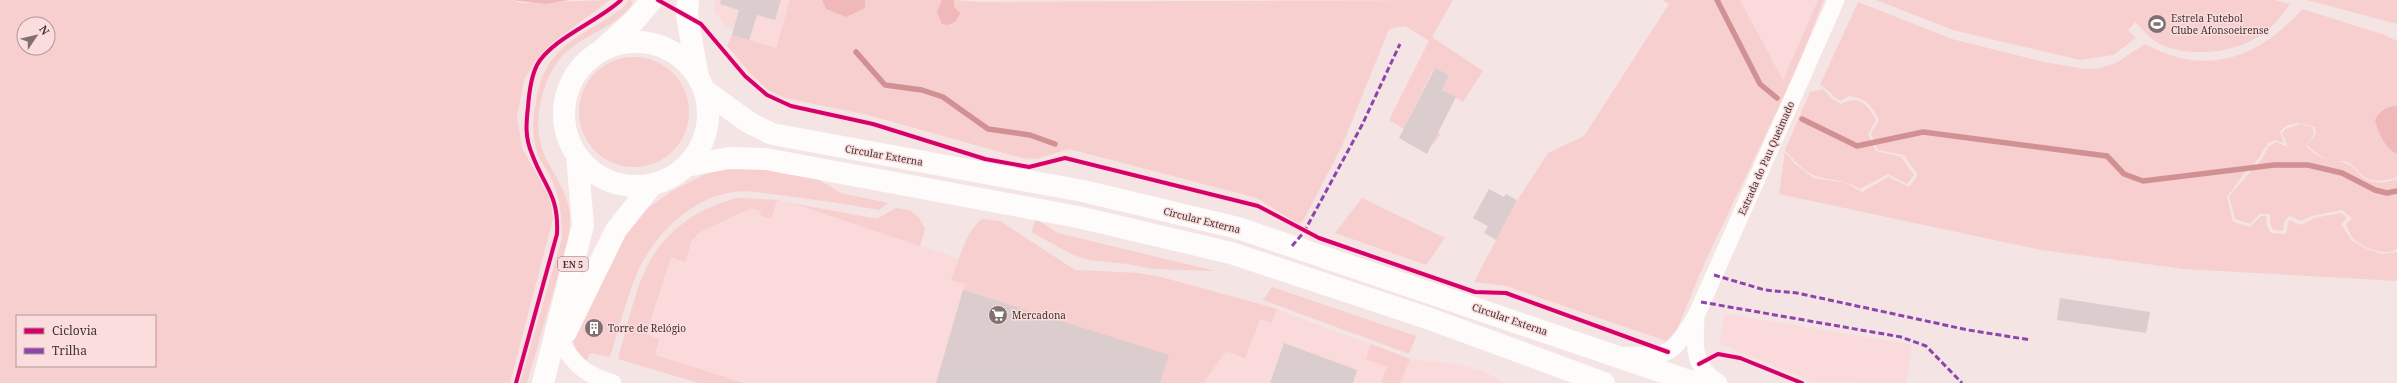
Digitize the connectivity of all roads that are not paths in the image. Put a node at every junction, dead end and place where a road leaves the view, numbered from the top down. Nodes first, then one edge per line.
1 (652, 0) edge
2 (688, 0) edge
3 (1836, 0) edge
4 (604, 48) junction
5 (701, 83) junction
6 (577, 156) junction
7 (686, 166) junction
8 (652, 185) junction
9 (1696, 316) junction
10 (561, 342) junction
11 (1615, 355) junction
12 (545, 377) edge
13 (1585, 379) edge
14 (601, 382) edge
15 (1604, 383) edge
16 (1695, 383) edge
17 (1719, 383) edge

1 - 4 main road
2 - 5 main road
3 - 9 street, Estrada do Pau Queimado
4 - 5 main road
4 - 6 main road
5 - 7 main road
5 - 11 main road, Circular Externa
6 - 8 main road
6 - 12 main road, EN 5
7 - 8 main road
7 - 13 main road
8 - 10 main road, EN 5
9 - 11 street, Estrada do Pau Queimado
9 - 17 street, Estrada do Pau Queimado
10 - 12 main road, EN 5
10 - 14 street
11 - 16 main road, Circular Externa
13 - 15 main road

